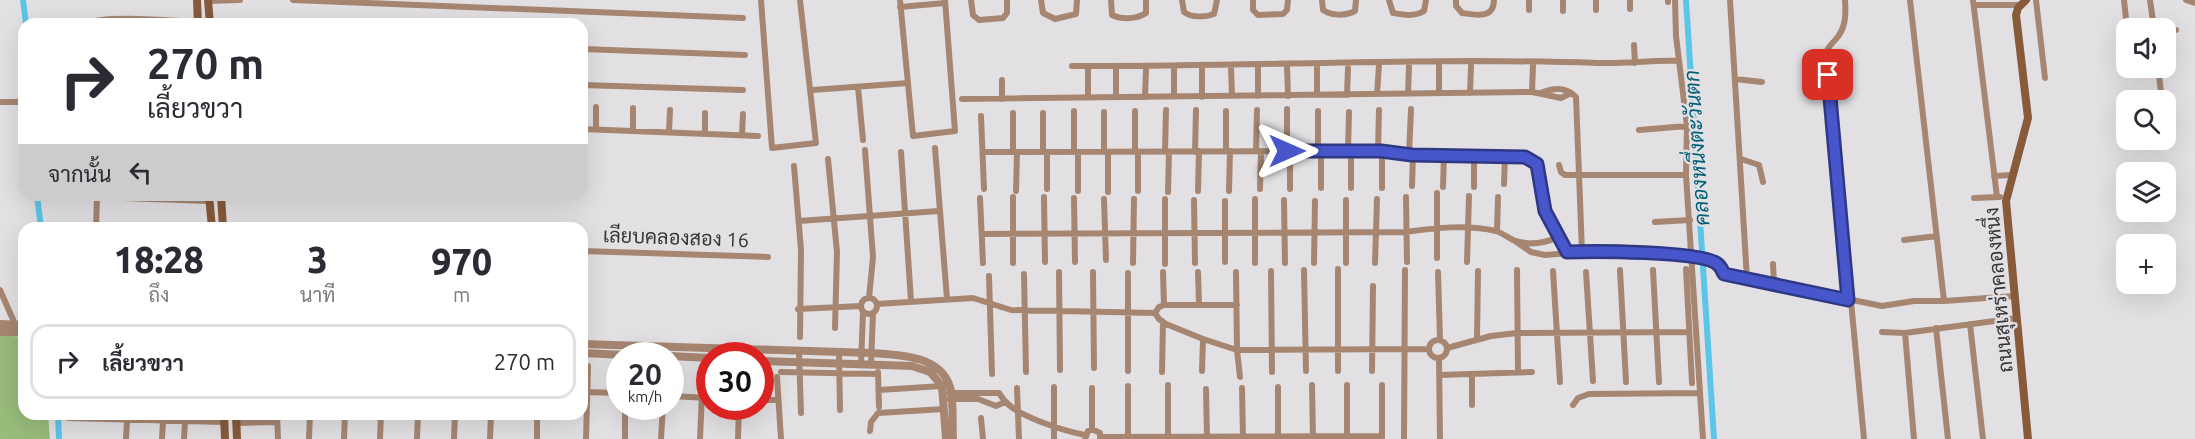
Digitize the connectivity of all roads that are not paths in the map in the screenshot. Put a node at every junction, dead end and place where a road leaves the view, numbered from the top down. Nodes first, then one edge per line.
1 (197, 0) edge
2 (240, 0) edge
3 (293, 0) edge
4 (761, 0) edge
5 (800, 0) edge
6 (971, 0) edge
7 (1007, 0) edge
8 (1041, 0) edge
9 (1077, 0) edge
10 (1111, 0) edge
11 (1146, 0) edge
12 (1182, 0) edge
13 (1217, 0) edge
14 (1253, 0) edge
15 (1288, 0) edge
16 (1322, 0) edge
17 (1356, 0) edge
18 (1389, 0) edge
19 (1426, 0) edge
20 (1456, 0) edge
21 (1494, 0) edge
22 (1529, 0) edge
23 (1563, 0) edge
24 (1596, 0) edge
25 (1630, 0) edge
26 (1730, 0) edge
27 (1845, 0) edge
28 (1910, 0) edge
29 (2036, 0) edge
30 (2124, 0) edge
31 (2150, 0) edge
32 (2186, 0) edge
33 (208, 1) edge
34 (225, 1) edge
35 (945, 1) edge
36 (1670, 1) edge
37 (2023, 2) edge
38 (900, 3) edge
39 (1973, 3) edge
40 (2195, 3) edge
41 (1630, 9) dead end
42 (1529, 10) dead end
43 (1596, 10) dead end
44 (1563, 11) dead end
45 (198, 18) edge
46 (209, 18) edge
47 (743, 18) dead end
48 (2126, 18) edge
49 (2153, 18) edge
50 (1634, 45) dead end
51 (588, 49) edge
52 (745, 55) dead end
53 (1679, 61) junction
54 (1635, 63) junction
55 (1379, 65) dead end
56 (1439, 65) dead end
57 (1533, 65) dead end
58 (1072, 66) dead end
59 (1287, 66) dead end
60 (1317, 66) dead end
61 (1408, 66) dead end
62 (1471, 66) dead end
63 (1231, 67) dead end
64 (1088, 68) dead end
65 (1173, 68) dead end
66 (1202, 68) dead end
67 (1258, 68) dead end
68 (1348, 68) dead end
69 (1116, 69) dead end
70 (1146, 69) dead end
71 (2045, 78) dead end
72 (1735, 79) junction
73 (1002, 80) dead end
74 (1762, 82) dead end
75 (908, 83) junction
76 (588, 85) edge
77 (858, 87) junction
78 (743, 90) dead end
79 (812, 90) junction
80 (1532, 92) junction
81 (1439, 93) junction
82 (1470, 93) junction
83 (1377, 94) junction
84 (1408, 94) junction
85 (1317, 95) junction
86 (1347, 95) junction
87 (1232, 96) junction
88 (1258, 96) junction
89 (1288, 96) junction
90 (1145, 97) junction
91 (1174, 97) junction
92 (1202, 97) junction
93 (1088, 98) junction
94 (1116, 98) junction
95 (962, 99) dead end
96 (1002, 99) junction
97 (18, 101) edge
98 (0, 102) edge
99 (596, 106) dead end
100 (633, 108) dead end
101 (1287, 109) dead end
102 (1411, 109) dead end
103 (669, 110) dead end
104 (1166, 110) dead end
105 (1196, 110) dead end
106 (1257, 110) dead end
107 (1379, 110) dead end
108 (1074, 111) dead end
109 (1136, 111) dead end
110 (1226, 111) dead end
111 (1318, 111) dead end
112 (1104, 112) dead end
113 (1349, 112) dead end
114 (705, 113) dead end
115 (1013, 113) dead end
116 (1043, 113) dead end
117 (743, 114) dead end
118 (981, 116) dead end
119 (1687, 126) junction
120 (588, 129) edge
121 (596, 129) junction
122 (1639, 130) dead end
123 (633, 131) junction
124 (669, 132) junction
125 (705, 134) junction
126 (742, 135) junction
127 (758, 136) dead end
128 (863, 140) dead end
129 (935, 148) dead end
130 (865, 150) dead end
131 (1228, 151) junction
132 (1258, 151) junction
133 (1289, 151) junction
134 (1319, 151) junction
135 (1350, 151) junction
136 (1380, 151) junction
137 (983, 152) junction
138 (1015, 152) junction
139 (1045, 152) junction
140 (1076, 152) junction
141 (1106, 152) junction
142 (1137, 152) junction
143 (1167, 152) junction
144 (1197, 152) junction
145 (901, 153) dead end
146 (1411, 155) junction
147 (1444, 155) junction
148 (1474, 156) junction
149 (1505, 156) junction
150 (828, 159) dead end
151 (1741, 159) junction
152 (1559, 165) dead end
153 (794, 166) dead end
154 (1578, 175) junction
155 (1686, 175) junction
156 (1994, 176) junction
157 (2011, 176) junction
158 (1763, 182) dead end
159 (1504, 184) dead end
160 (1412, 186) dead end
161 (1443, 187) dead end
162 (1474, 187) dead end
163 (1321, 188) dead end
164 (1351, 188) dead end
165 (1382, 188) dead end
166 (984, 189) dead end
167 (1047, 189) dead end
168 (1260, 189) dead end
169 (1290, 189) dead end
170 (1077, 191) dead end
171 (1138, 191) dead end
172 (1198, 191) dead end
173 (1229, 191) dead end
174 (1108, 192) dead end
175 (1437, 193) dead end
176 (1469, 196) dead end
177 (1044, 197) dead end
178 (1406, 197) dead end
179 (1498, 197) dead end
180 (2001, 197) junction
181 (980, 198) dead end
182 (1074, 198) dead end
183 (1974, 198) dead end
184 (1104, 199) dead end
185 (1255, 199) dead end
186 (1377, 199) dead end
187 (1134, 200) dead end
188 (1194, 200) dead end
189 (1284, 200) dead end
190 (1346, 200) dead end
191 (97, 201) edge
192 (209, 201) edge
193 (221, 201) edge
194 (1225, 201) dead end
195 (1315, 201) dead end
196 (939, 211) junction
197 (904, 213) junction
198 (870, 215) junction
199 (835, 218) junction
200 (1690, 220) junction
201 (799, 221) junction
202 (96, 222) edge
203 (211, 222) edge
204 (223, 222) edge
205 (1655, 222) dead end
206 (1437, 227) junction
207 (1468, 228) junction
208 (1497, 231) junction
209 (1225, 232) junction
210 (1255, 232) junction
211 (1284, 232) junction
212 (1315, 232) junction
213 (1346, 232) junction
214 (1376, 232) junction
215 (1406, 232) junction
216 (1104, 233) junction
217 (1134, 233) junction
218 (1165, 233) junction
219 (1195, 233) junction
220 (982, 234) junction
221 (1014, 234) junction
222 (1044, 234) junction
223 (1074, 234) junction
224 (1937, 236) junction
225 (1558, 237) junction
226 (1514, 240) junction
227 (1904, 240) dead end
228 (588, 251) edge
229 (1567, 252) junction
230 (1582, 252) junction
231 (768, 257) dead end
232 (1437, 258) dead end
233 (1694, 258) junction
234 (1106, 261) dead end
235 (1013, 262) dead end
236 (1045, 262) dead end
237 (1075, 262) dead end
238 (1225, 262) dead end
239 (1407, 262) dead end
240 (1467, 262) dead end
241 (984, 263) dead end
242 (1133, 263) dead end
243 (1195, 263) dead end
244 (1255, 263) dead end
245 (1285, 263) dead end
246 (1314, 263) dead end
247 (1346, 263) dead end
248 (1375, 263) dead end
249 (1165, 264) dead end
250 (1773, 264) dead end
251 (1686, 268) dead end
252 (1338, 269) dead end
253 (1304, 270) dead end
254 (1405, 270) dead end
255 (1517, 270) dead end
256 (1620, 270) dead end
257 (1653, 270) dead end
258 (1271, 271) dead end
259 (1478, 271) dead end
260 (1554, 271) dead end
261 (1093, 272) dead end
262 (1163, 272) dead end
263 (1198, 272) dead end
264 (1236, 272) dead end
265 (1438, 272) dead end
266 (1586, 272) dead end
267 (1059, 273) dead end
268 (1128, 273) dead end
269 (1024, 274) dead end
270 (988, 276) dead end
271 (1747, 279) junction
272 (1774, 285) junction
273 (1372, 286) dead end
274 (0, 290) edge
275 (2015, 296) junction
276 (869, 298) junction
277 (947, 299) junction
278 (1850, 300) junction
279 (911, 301) junction
280 (1944, 302) junction
281 (990, 303) junction
282 (877, 304) junction
283 (1164, 305) junction
284 (1198, 305) junction
285 (1237, 305) junction
286 (834, 306) junction
287 (798, 309) junction
288 (862, 309) junction
289 (1024, 310) junction
290 (8, 311) junction
291 (1059, 311) junction
292 (1094, 311) junction
293 (0, 312) edge
294 (1128, 312) junction
295 (873, 313) junction
296 (1155, 313) junction
297 (2017, 318) junction
298 (1163, 322) junction
299 (0, 324) edge
300 (15, 324) joint
301 (1970, 324) junction
302 (835, 328) dead end
303 (1936, 328) junction
304 (0, 332) edge
305 (18, 332) edge
306 (1656, 332) junction
307 (1689, 332) junction
308 (1882, 332) dead end
309 (1517, 333) junction
310 (1556, 333) junction
311 (1590, 333) junction
312 (1623, 333) junction
313 (1905, 333) junction
314 (800, 337) dead end
315 (1203, 339) junction
316 (1477, 339) junction
317 (1440, 340) junction
318 (588, 344) edge
319 (1447, 348) junction
320 (1371, 349) junction
321 (1404, 349) junction
322 (1429, 349) junction
323 (1237, 350) junction
324 (1272, 350) junction
325 (1305, 350) junction
326 (1338, 350) junction
327 (799, 351) junction
328 (588, 352) edge
329 (839, 352) junction
330 (606, 353) edge
331 (862, 353) junction
332 (872, 353) junction
333 (1439, 358) junction
334 (774, 361) edge
335 (799, 362) junction
336 (838, 363) junction
337 (861, 364) junction
338 (875, 365) junction
339 (1094, 368) dead end
340 (1060, 370) dead end
341 (1128, 371) dead end
342 (1202, 371) dead end
343 (1306, 371) dead end
344 (1338, 371) dead end
345 (1026, 372) dead end
346 (1162, 372) dead end
347 (1272, 372) dead end
348 (1372, 372) dead end
349 (1518, 372) junction
350 (1532, 372) dead end
351 (799, 373) junction
352 (838, 374) junction
353 (878, 374) junction
354 (992, 374) dead end
355 (1472, 374) junction
356 (1439, 375) junction
357 (1240, 376) dead end
358 (1593, 381) dead end
359 (1560, 382) dead end
360 (1626, 382) dead end
361 (1659, 382) dead end
362 (1692, 383) dead end
363 (1168, 385) dead end
364 (1311, 385) dead end
365 (1347, 385) dead end
366 (1382, 385) dead end
367 (1128, 386) dead end
368 (1054, 387) dead end
369 (1092, 387) dead end
370 (1278, 387) dead end
371 (1017, 388) dead end
372 (1242, 388) dead end
373 (1206, 389) dead end
374 (879, 390) junction
375 (588, 392) edge
376 (606, 393) edge
377 (1700, 393) junction
378 (946, 394) junction
379 (984, 397) junction
380 (774, 400) edge
381 (778, 400) junction
382 (1005, 402) junction
383 (1472, 405) dead end
384 (1573, 405) dead end
385 (879, 407) dead end
386 (944, 409) junction
387 (840, 410) dead end
388 (1018, 410) junction
389 (801, 413) dead end
390 (981, 418) dead end
391 (127, 420) joint
392 (204, 420) edge
393 (224, 420) edge
394 (236, 420) edge
395 (250, 420) edge
396 (310, 420) edge
397 (345, 420) edge
398 (381, 420) edge
399 (418, 420) edge
400 (454, 420) edge
401 (491, 420) edge
402 (537, 420) edge
403 (585, 420) edge
404 (625, 420) edge
405 (663, 420) edge
406 (703, 420) edge
407 (739, 420) edge
408 (163, 421) junction
409 (185, 422) junction
410 (278, 422) joint
411 (1054, 427) junction
412 (1092, 429) junction
413 (870, 431) dead end
414 (1085, 437) edge
415 (1168, 437) junction
416 (1278, 437) edge
417 (1313, 437) edge
418 (1347, 437) edge
419 (1100, 438) edge
420 (1128, 438) edge
421 (1207, 438) edge
422 (1243, 438) edge
423 (1382, 438) edge
424 (126, 439) edge
425 (162, 439) edge
426 (184, 439) edge
427 (225, 439) edge
428 (237, 439) edge
429 (279, 439) edge
430 (309, 439) edge
431 (344, 439) edge
432 (380, 439) edge
433 (417, 439) edge
434 (454, 439) edge
435 (490, 439) edge
436 (537, 439) edge
437 (586, 439) edge
438 (625, 439) edge
439 (662, 439) edge
440 (700, 439) edge
441 (738, 439) edge
442 (781, 439) edge
443 (946, 439) edge
444 (953, 439) edge
445 (983, 439) edge
446 (1019, 439) edge
447 (1054, 439) edge
448 (1404, 439) edge
449 (1440, 439) edge
450 (1703, 439) edge
451 (1864, 439) edge
452 (1914, 439) edge
453 (1948, 439) edge
454 (1983, 439) edge
455 (2028, 439) edge

1 - 45 main road
2 - 34 street
3 - 47 street
4 - 79 street
5 - 79 street
6 - 7 street
8 - 9 street
10 - 11 street
12 - 13 street
14 - 15 street
16 - 17 street
18 - 19 street
20 - 21 street
22 - 42 street
23 - 44 street
24 - 43 street
25 - 41 street
26 - 72 street
27 - 278 street
28 - 224 street
29 - 71 street
30 - 48 street
31 - 49 street
32 - 40 street
33 - 34 street
33 - 46 main road
35 - 38 street
35 - 75 street
36 - 53 street
37 - 39 street
37 - 157 main road, ถนนสุเหร่าคลองหนึ่ง
38 - 75 street
39 - 156 street
50 - 54 street
51 - 52 street
53 - 54 street
53 - 119 street
54 - 58 street
55 - 83 street
56 - 81 street
57 - 80 street
59 - 89 street
60 - 85 street
61 - 84 street
62 - 82 street
63 - 87 street
64 - 93 street
65 - 91 street
66 - 92 street
67 - 88 street
68 - 86 street
69 - 94 street
70 - 90 street
72 - 74 street
72 - 151 street
73 - 96 street
75 - 77 street
76 - 78 street
77 - 79 street
77 - 128 street
80 - 82 street
80 - 154 street
81 - 82 street
81 - 84 street
83 - 84 street
83 - 86 street
85 - 86 street
85 - 89 street
87 - 88 street
87 - 92 street
88 - 89 street
90 - 91 street
90 - 94 street
91 - 92 street
93 - 94 street
93 - 96 street
95 - 96 street
97 - 98 street
99 - 121 street
100 - 123 street
101 - 133 street
102 - 146 street
103 - 124 street
104 - 143 street
105 - 144 street
106 - 132 street
107 - 136 street
108 - 140 street
109 - 142 street
110 - 131 street
111 - 134 street
112 - 141 street
113 - 135 street
114 - 125 street
115 - 138 street
116 - 139 street
117 - 126 street
118 - 137 street
119 - 122 street
119 - 155 street
120 - 121 street
121 - 123 street
123 - 124 street
124 - 125 street
125 - 126 street
126 - 127 street
129 - 196 street
130 - 198 street
131 - 132 street
131 - 144 street
131 - 173 street
132 - 133 street
132 - 168 street
133 - 134 street
133 - 169 street
134 - 135 street
134 - 163 street
135 - 136 street
135 - 164 street
136 - 146 street
136 - 165 street
137 - 138 street
137 - 166 street
138 - 139 street
138 - 221 street
139 - 140 street
139 - 167 street
140 - 141 street
140 - 170 street
141 - 142 street
141 - 174 street
142 - 143 street
142 - 171 street
143 - 144 street
143 - 218 street
144 - 172 street
145 - 197 street
146 - 147 street
146 - 160 street
147 - 148 street
147 - 161 street
148 - 149 street
148 - 162 street
149 - 159 street
149 - 225 street
150 - 199 street
151 - 158 street
151 - 271 street
152 - 154 street
153 - 201 street
154 - 155 street
154 - 230 street
155 - 200 street
156 - 157 street
156 - 180 street
157 - 180 main road, ถนนสุเหร่าคลองหนึ่ง
175 - 206 street
176 - 207 street
177 - 222 street
178 - 215 street
179 - 208 street
180 - 183 street
180 - 275 main road, ถนนสุเหร่าคลองหนึ่ง
181 - 220 street
182 - 223 street
184 - 216 street
185 - 210 street
186 - 214 street
187 - 217 street
188 - 219 street
189 - 211 street
190 - 213 street
191 - 202 street
192 - 203 main road
193 - 204 main road
194 - 209 street
195 - 212 street
196 - 197 street
196 - 277 street
197 - 198 street
197 - 279 street
198 - 199 street
198 - 276 street
199 - 201 street
199 - 286 street
200 - 205 street
200 - 233 street
201 - 287 street
206 - 207 street
206 - 215 street
206 - 232 street
207 - 208 street
207 - 240 street
208 - 226 street
209 - 210 street
209 - 219 street
209 - 238 street
210 - 211 street
210 - 244 street
211 - 212 street
211 - 245 street
212 - 213 street
212 - 246 street
213 - 214 street
213 - 247 street
214 - 215 street
214 - 248 street
215 - 239 street
216 - 217 street
216 - 223 street
216 - 234 street
217 - 218 street
217 - 242 street
218 - 219 street
218 - 249 street
219 - 243 street
220 - 221 street
220 - 241 street
221 - 222 street
221 - 235 street
222 - 223 street
222 - 236 street
223 - 237 street
224 - 227 street
224 - 280 street
225 - 226 street
225 - 229 street
226 - 229 street
228 - 231 street, เลียบคลองสอง 16
229 - 230 street
230 - 233 street
233 - 271 street
233 - 377 street
250 - 272 street
251 - 307 street
252 - 326 street
253 - 325 street
254 - 321 street
255 - 309 street
256 - 312 street
257 - 306 street
258 - 324 street
259 - 316 street
260 - 310 street
261 - 292 street
262 - 283 street
263 - 284 street
264 - 285 street
265 - 317 street
266 - 311 street
267 - 291 street
268 - 294 street
269 - 289 street
270 - 281 street
271 - 272 street
272 - 278 street
273 - 320 street
274 - 290 street
275 - 280 street
275 - 297 main road, ถนนสุเหร่าคลองหนึ่ง
276 - 282 street
276 - 288 street
277 - 279 street
277 - 281 street
278 - 280 street
278 - 451 street
279 - 282 street
281 - 289 street
281 - 354 street
282 - 295 street
283 - 284 street
283 - 296 street
284 - 285 street
285 - 323 street
286 - 287 street
286 - 288 street
286 - 302 street
287 - 314 street
288 - 295 street
288 - 331 street
289 - 291 street
289 - 345 street
290 - 293 street
290 - 300 street
291 - 292 street
291 - 340 street
292 - 294 street
292 - 339 street
294 - 296 street
294 - 341 street
295 - 332 street
296 - 298 street
297 - 301 street
297 - 455 main road, ถนนสุเหร่าคลองหนึ่ง
298 - 315 street
298 - 346 street
299 - 300 street
301 - 303 street
301 - 454 street
303 - 313 street
303 - 453 street
304 - 305 street
306 - 307 street
306 - 312 street
306 - 361 street
307 - 362 street
308 - 313 street
309 - 310 street
309 - 316 street
309 - 349 street
310 - 311 street
310 - 359 street
311 - 312 street
311 - 358 street
312 - 360 street
313 - 452 street
315 - 323 street
315 - 342 street
316 - 319 street
317 - 319 street
317 - 322 street
318 - 327 street
319 - 333 street
320 - 321 street
320 - 326 street
320 - 348 street
321 - 322 street
321 - 448 street
322 - 333 street
323 - 324 street
323 - 357 street
324 - 325 street
324 - 347 street
325 - 326 street
325 - 343 street
326 - 344 street
327 - 329 street
327 - 335 street
328 - 330 street
329 - 331 street
329 - 336 street
331 - 332 street
331 - 337 street
332 - 338 street
332 - 378 street
333 - 356 street
334 - 335 street
335 - 336 street
335 - 351 street
336 - 337 street
336 - 352 street
337 - 338 street
338 - 353 street
338 - 378 street
349 - 350 street
349 - 355 street
351 - 352 street
351 - 381 street
351 - 389 street
352 - 353 street
352 - 387 street
353 - 374 street
355 - 356 street
355 - 383 street
356 - 449 street
363 - 415 street
364 - 417 street
365 - 418 street
366 - 423 street
367 - 420 street
368 - 411 street
369 - 412 street
370 - 416 street
371 - 388 street
372 - 422 street
373 - 421 street
374 - 378 street
374 - 385 street
375 - 376 street
377 - 384 street
377 - 450 street
378 - 379 street
378 - 386 street
378 - 444 street
379 - 382 street
379 - 382 street
380 - 381 street
381 - 442 street
382 - 388 street
386 - 413 street
386 - 443 street
388 - 411 street
388 - 446 street
390 - 445 street
391 - 408 street
391 - 424 street
392 - 409 street
393 - 427 main road
394 - 428 main road
395 - 410 street
396 - 430 street
397 - 431 street
398 - 432 street
399 - 433 street
400 - 434 street
401 - 435 street
402 - 436 street
403 - 437 street
404 - 438 street
405 - 439 street
406 - 440 street
407 - 441 street
408 - 409 street
408 - 425 street
409 - 426 street
410 - 429 street
411 - 414 street
411 - 447 street
412 - 414 street
412 - 419 street
415 - 420 street
415 - 421 street
416 - 417 street
416 - 422 street
417 - 418 street
418 - 423 street
419 - 420 street
421 - 422 street

